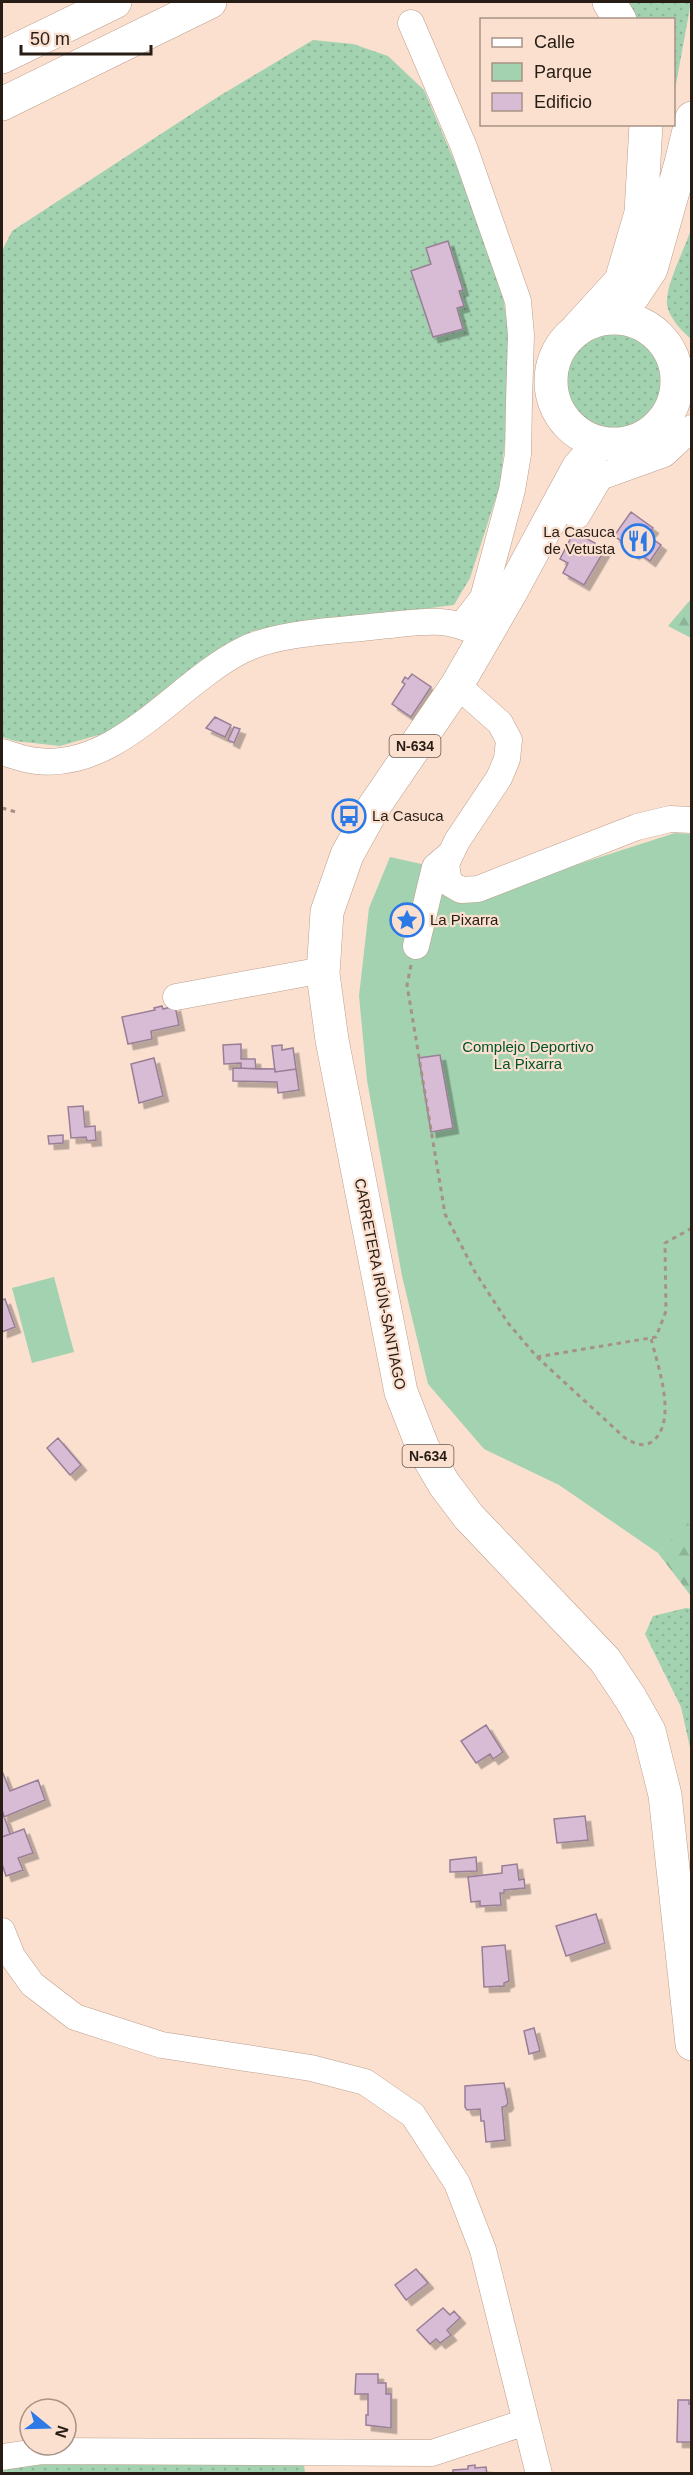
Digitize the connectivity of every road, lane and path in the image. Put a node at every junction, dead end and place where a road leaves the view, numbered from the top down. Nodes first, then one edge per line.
1 (101, 2) edge
2 (114, 2) edge
3 (210, 2) edge
4 (224, 2) edge
5 (609, 2) edge
6 (619, 18) edge
7 (411, 23) dead end
8 (136, 37) junction
9 (10, 52) edge
10 (2, 104) edge
11 (692, 118) edge
12 (646, 126) edge
13 (686, 151) edge
14 (651, 269) junction
15 (611, 318) junction
16 (575, 331) junction
17 (661, 340) junction
18 (684, 377) edge
19 (566, 423) junction
20 (689, 436) edge
21 (600, 443) junction
22 (568, 508) junction
23 (474, 631) junction
24 (457, 685) junction
25 (2, 752) edge
26 (2, 808) edge
27 (16, 812) dead end
28 (692, 820) edge
29 (452, 853) junction
30 (416, 946) joint
31 (323, 970) junction
32 (176, 997) dead end
33 (692, 1228) edge
34 (651, 1338) junction
35 (537, 1357) junction
36 (2, 1931) edge
37 (7, 1961) edge
38 (692, 2044) edge
39 (526, 2422) junction
40 (2, 2457) edge
41 (539, 2474) edge

1 - 9 highway
2 - 9 highway
3 - 8 highway
4 - 8 highway
5 - 6 highway
7 - 23 street
8 - 10 highway
11 - 13 highway, N-634
12 - 16 highway
13 - 14 highway, N-634
14 - 15 highway, N-634
14 - 17 highway, N-634
15 - 16 highway, N-634
15 - 17 highway, N-634
16 - 19 highway, N-634
17 - 18 highway, N-634
18 - 21 highway, N-634
19 - 21 highway, N-634
19 - 22 highway, CARRETERA IRÚN-SANTIAGO / N-634
20 - 22 street
21 - 22 highway, CARRETERA IRÚN-SANTIAGO / N-634
22 - 23 highway, CARRETERA IRÚN-SANTIAGO / N-634
23 - 24 highway, CARRETERA IRÚN-SANTIAGO / N-634
23 - 25 street
24 - 29 street
24 - 31 highway, CARRETERA IRÚN-SANTIAGO / N-634
26 - 27 path
28 - 29 street
29 - 30 street
30 - 35 path
31 - 32 street
31 - 38 highway, CARRETERA IRÚN-SANTIAGO / N-634
33 - 34 path
34 - 35 path
34 - 35 path
36 - 37 street
37 - 39 street
39 - 40 street
39 - 41 street

